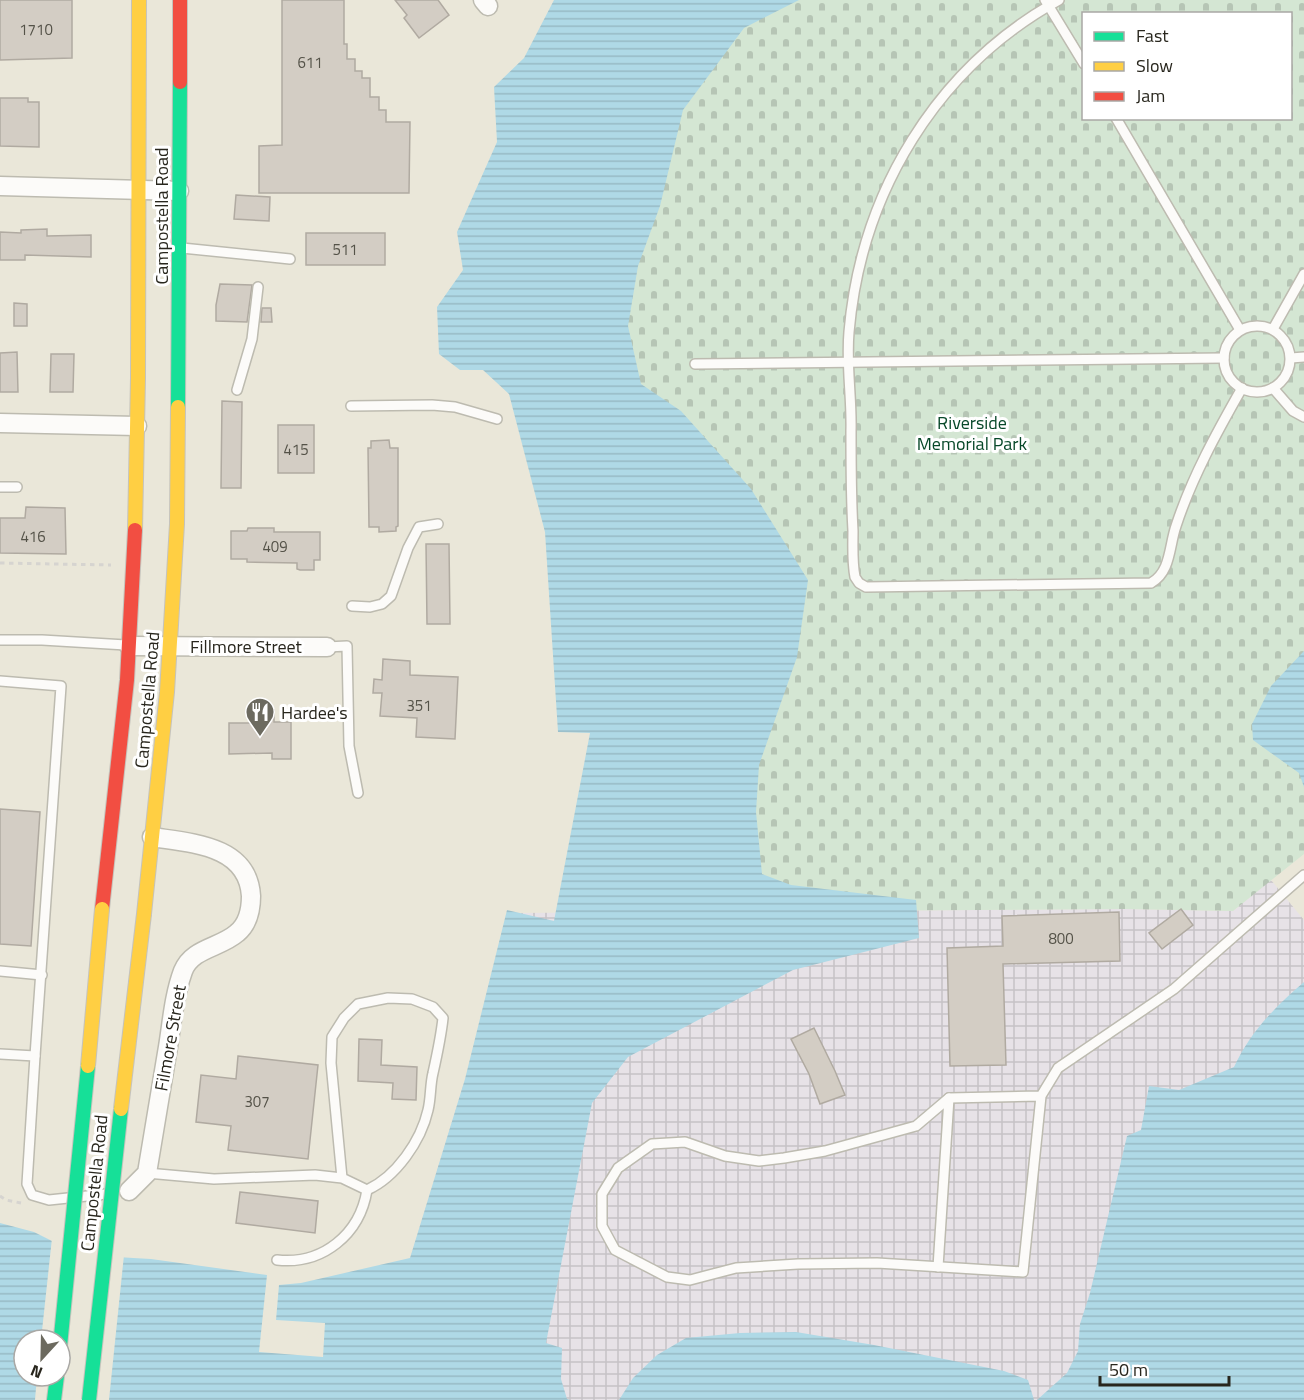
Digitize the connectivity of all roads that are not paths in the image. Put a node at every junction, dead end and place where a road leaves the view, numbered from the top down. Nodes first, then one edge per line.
1 (139, 0) edge
2 (180, 0) edge
3 (1059, 0) edge
4 (1046, 3) edge
5 (1082, 62) edge
6 (1117, 120) edge
7 (0, 186) edge
8 (138, 190) junction
9 (179, 191) junction
10 (179, 248) junction
11 (290, 259) dead end
12 (1304, 274) edge
13 (258, 287) dead end
14 (1273, 329) junction
15 (1240, 330) junction
16 (1304, 357) edge
17 (1224, 358) junction
18 (1291, 358) junction
19 (848, 363) junction
20 (695, 364) dead end
21 (1242, 388) junction
22 (1273, 388) junction
23 (237, 390) dead end
24 (351, 406) dead end
25 (1304, 417) edge
26 (497, 419) dead end
27 (0, 423) edge
28 (137, 426) junction
29 (0, 487) edge
30 (16, 488) dead end
31 (438, 524) dead end
32 (352, 606) dead end
33 (0, 640) edge
34 (129, 646) junction
35 (171, 646) junction
36 (327, 647) joint
37 (0, 681) edge
38 (358, 793) dead end
39 (152, 837) junction
40 (1304, 875) edge
41 (0, 971) edge
42 (42, 975) junction
43 (0, 1054) edge
44 (35, 1056) junction
45 (1041, 1096) junction
46 (949, 1098) junction
47 (147, 1173) junction
48 (342, 1178) junction
49 (367, 1190) junction
50 (129, 1191) joint
51 (278, 1260) dead end
52 (938, 1266) junction
53 (62, 1328) edge
54 (89, 1400) edge

1 - 8 main road, Campostella Road
2 - 9 main road, Campostella Road
3 - 4 lane
4 - 5 lane
4 - 19 lane
6 - 15 lane
7 - 8 street
8 - 9 street
8 - 28 main road, Campostella Road
9 - 10 main road, Campostella Road
10 - 11 lane
10 - 35 main road, Campostella Road
12 - 14 lane
13 - 23 lane
14 - 15 lane
14 - 18 lane
15 - 17 lane
16 - 18 lane
17 - 19 lane
17 - 21 lane
18 - 22 lane
19 - 20 lane
19 - 21 lane
21 - 22 lane
22 - 25 lane
24 - 26 lane
27 - 28 street
28 - 34 main road, Campostella Road
29 - 30 lane
31 - 32 lane
33 - 34 lane
34 - 35 street, Fillmore Street
34 - 53 main road, Campostella Road, bridge
35 - 36 street, Fillmore Street
35 - 39 main road, Campostella Road
36 - 38 lane
37 - 42 lane
39 - 47 street, Filmore Street
39 - 54 main road, Campostella Road, bridge
40 - 45 lane
41 - 42 lane
42 - 44 lane
43 - 44 lane
44 - 50 lane
45 - 46 lane
45 - 52 lane
46 - 52 lane
46 - 52 lane
47 - 48 lane
47 - 50 street
48 - 49 lane
48 - 49 lane
49 - 51 lane

